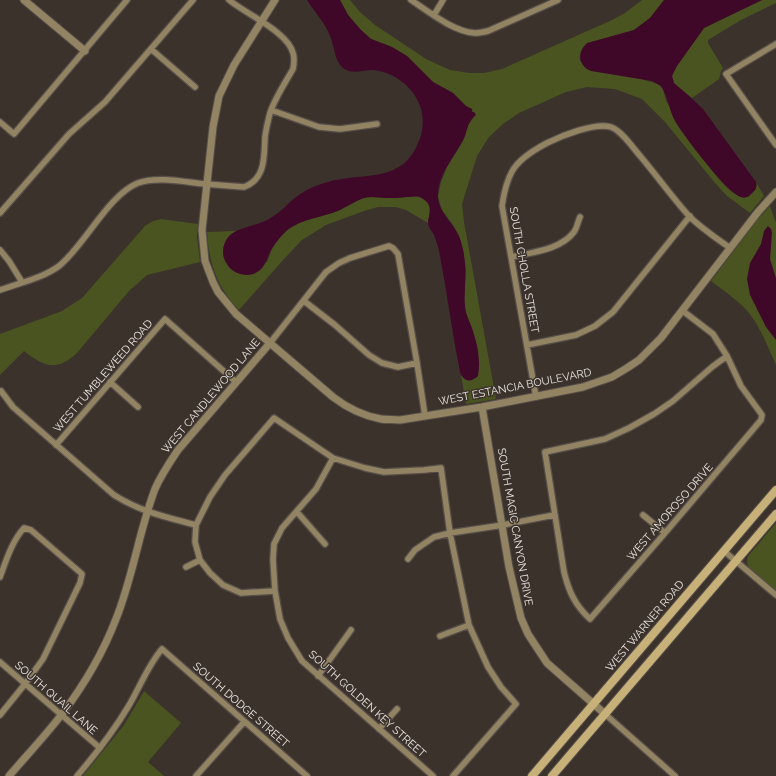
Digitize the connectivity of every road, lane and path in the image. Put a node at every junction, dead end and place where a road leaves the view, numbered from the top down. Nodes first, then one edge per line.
1 (24, 0) edge
2 (127, 0) edge
3 (193, 0) edge
4 (229, 0) edge
5 (275, 0) edge
6 (411, 0) edge
7 (443, 0) edge
8 (558, 0) edge
9 (434, 15) junction
10 (260, 21) junction
11 (776, 44) edge
12 (151, 50) junction
13 (84, 51) junction
14 (195, 87) dead end
15 (271, 110) junction
16 (0, 122) edge
17 (377, 124) dead end
18 (776, 133) edge
19 (770, 136) junction
20 (776, 145) edge
21 (206, 184) junction
22 (776, 192) edge
23 (0, 214) edge
24 (690, 216) junction
25 (580, 217) dead end
26 (730, 248) junction
27 (0, 250) edge
28 (512, 257) junction
29 (22, 282) junction
30 (0, 290) edge
31 (304, 301) junction
32 (682, 311) junction
33 (270, 343) junction
34 (527, 345) junction
35 (727, 356) junction
36 (417, 363) junction
37 (110, 382) junction
38 (236, 382) junction
39 (1, 391) edge
40 (536, 397) junction
41 (138, 407) dead end
42 (482, 407) junction
43 (425, 416) junction
44 (56, 445) junction
45 (333, 458) junction
46 (776, 490) edge
47 (148, 512) junction
48 (296, 512) junction
49 (776, 514) edge
50 (554, 515) junction
51 (643, 515) dead end
52 (196, 525) junction
53 (503, 525) junction
54 (450, 533) junction
55 (665, 534) junction
56 (325, 544) dead end
57 (724, 551) junction
58 (200, 560) junction
59 (408, 560) dead end
60 (736, 560) junction
61 (186, 568) dead end
62 (0, 577) edge
63 (275, 591) junction
64 (776, 595) edge
65 (469, 625) junction
66 (351, 630) dead end
67 (440, 636) dead end
68 (0, 662) edge
69 (318, 676) junction
70 (25, 684) junction
71 (593, 704) junction
72 (397, 709) dead end
73 (605, 714) junction
74 (0, 715) edge
75 (61, 715) junction
76 (244, 722) junction
77 (379, 729) junction
78 (100, 748) junction
79 (9, 776) edge
80 (77, 776) edge
81 (196, 776) edge
82 (307, 776) edge
83 (433, 776) edge
84 (452, 776) edge
85 (532, 776) edge
86 (552, 776) edge
87 (676, 776) edge

1 - 13 street
2 - 13 street
3 - 12 street
4 - 10 street
5 - 10 street, WEST ESTANCIA BOULEVARD
6 - 9 street
7 - 9 street
8 - 9 street
10 - 15 street
10 - 21 street, WEST ESTANCIA BOULEVARD
11 - 19 street
12 - 14 street
12 - 23 street
13 - 16 street
15 - 17 street
15 - 21 street
18 - 19 street
19 - 20 street
21 - 29 street
21 - 33 street, WEST ESTANCIA BOULEVARD
22 - 26 street, WEST ESTANCIA BOULEVARD
24 - 26 street
24 - 28 street, SOUTH CHOLLA STREET
24 - 34 street
25 - 28 street
26 - 32 street, WEST ESTANCIA BOULEVARD
27 - 29 street
28 - 34 street, SOUTH CHOLLA STREET
29 - 30 street
31 - 33 street, WEST CANDLEWOOD LANE
31 - 36 street
31 - 36 street, WEST CANDLEWOOD LANE
32 - 35 street
32 - 40 street, WEST ESTANCIA BOULEVARD
33 - 38 street, WEST CANDLEWOOD LANE
33 - 43 street, WEST ESTANCIA BOULEVARD
34 - 40 street, SOUTH CHOLLA STREET
35 - 50 street
35 - 55 street, WEST AMOROSO DRIVE
36 - 43 street
37 - 38 street, WEST TUMBLEWEED ROAD
37 - 41 street
37 - 44 street, WEST TUMBLEWEED ROAD
38 - 47 street, WEST CANDLEWOOD LANE
39 - 44 street
40 - 42 street, WEST ESTANCIA BOULEVARD
42 - 43 street, WEST ESTANCIA BOULEVARD
42 - 53 street, SOUTH MAGIC CANYON DRIVE
44 - 47 street
45 - 48 street, SOUTH GOLDEN KEY STREET
45 - 52 street
45 - 54 street
46 - 57 main road, WEST WARNER ROAD
47 - 52 street
47 - 75 street, WEST CANDLEWOOD LANE
48 - 56 street
48 - 63 street, SOUTH GOLDEN KEY STREET
49 - 60 main road
50 - 53 street
50 - 55 street, WEST AMOROSO DRIVE
51 - 55 street
52 - 58 street
53 - 54 street
53 - 71 street, SOUTH MAGIC CANYON DRIVE
54 - 59 street
54 - 65 street
57 - 60 street
57 - 71 main road, WEST WARNER ROAD
58 - 61 street
58 - 63 street
60 - 64 street
60 - 73 main road
62 - 70 street
63 - 69 street, SOUTH GOLDEN KEY STREET
65 - 67 street
65 - 84 street
66 - 69 street
68 - 70 street, SOUTH QUAIL LANE
69 - 77 street, SOUTH GOLDEN KEY STREET
70 - 74 street
70 - 75 street, SOUTH QUAIL LANE
71 - 73 street, SOUTH MAGIC CANYON DRIVE
71 - 85 main road, WEST WARNER ROAD
72 - 77 street
73 - 86 main road
73 - 87 street
75 - 78 street, SOUTH QUAIL LANE
75 - 79 street, WEST CANDLEWOOD LANE
76 - 78 street, SOUTH DODGE STREET
76 - 81 street
76 - 82 street, SOUTH DODGE STREET
77 - 83 street, SOUTH GOLDEN KEY STREET
78 - 80 street

